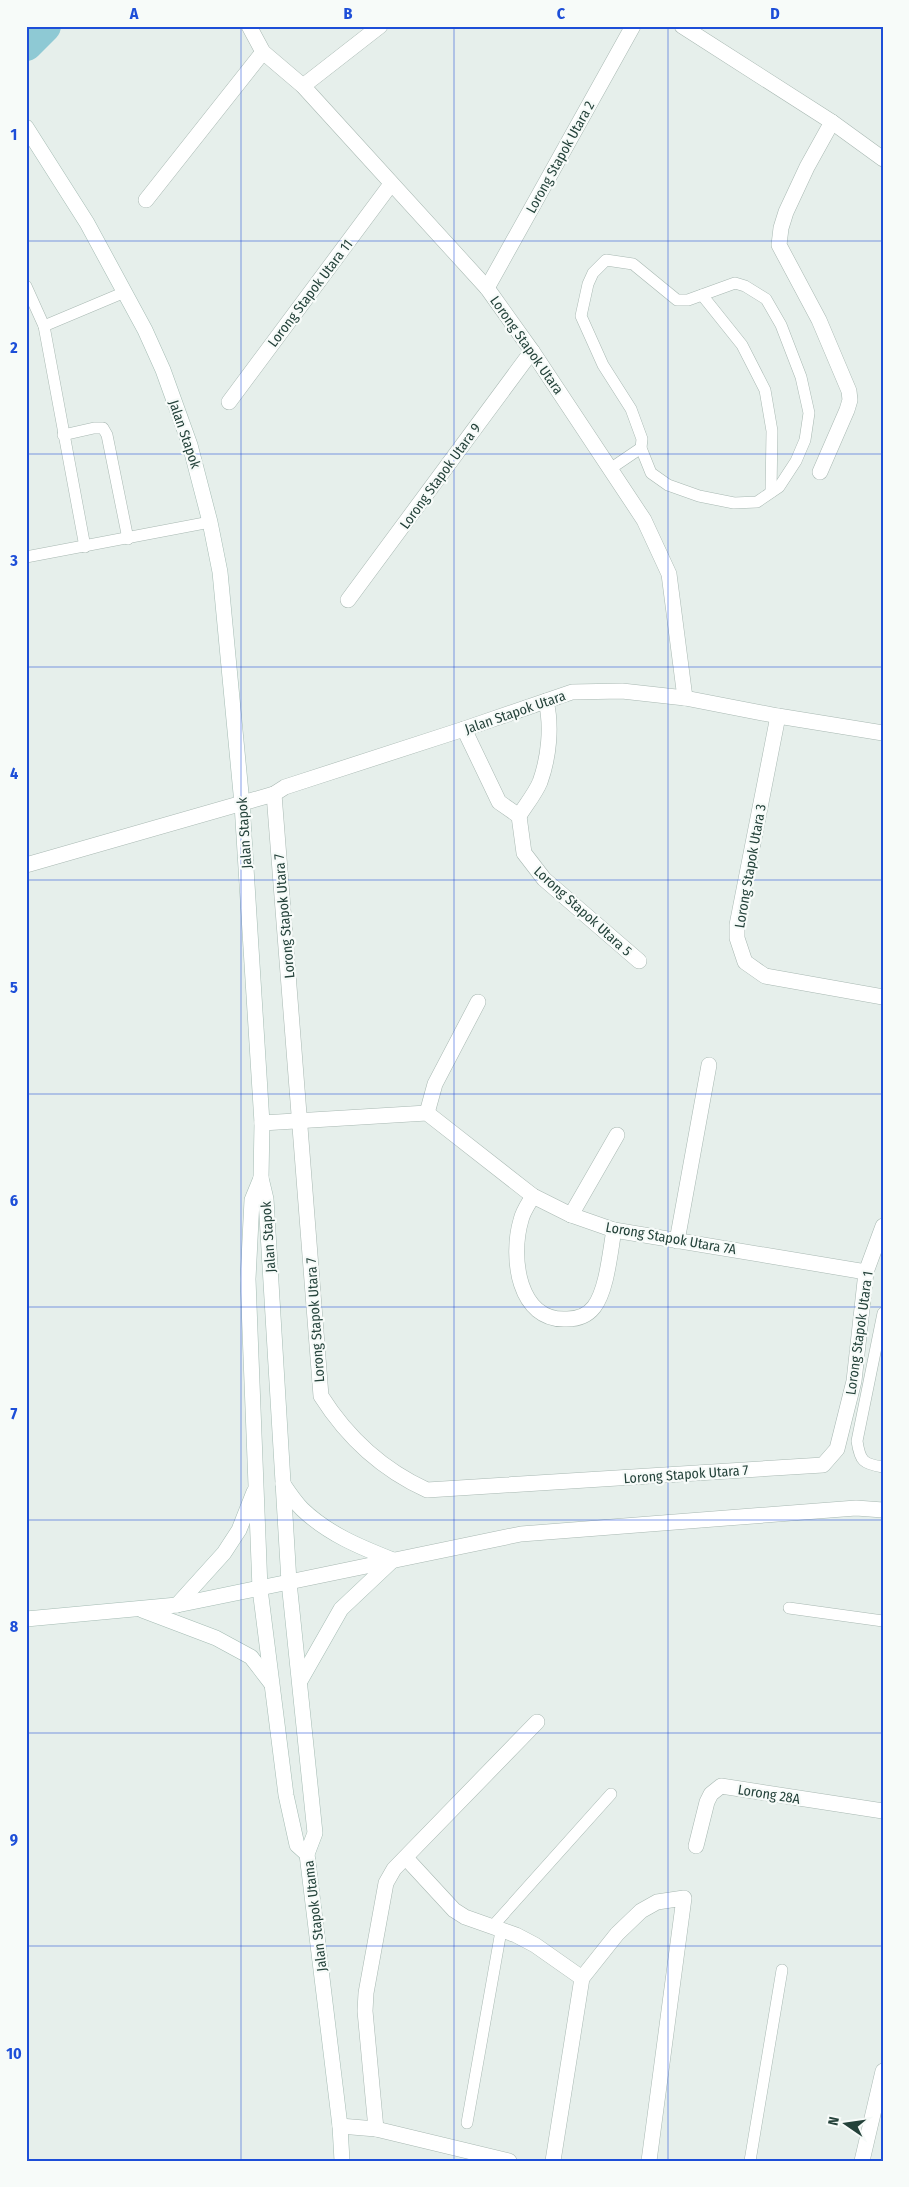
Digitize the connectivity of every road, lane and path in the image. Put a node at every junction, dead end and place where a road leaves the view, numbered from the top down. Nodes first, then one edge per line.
1 (249, 26) edge
2 (380, 26) edge
3 (633, 26) edge
4 (682, 26) edge
5 (263, 52) junction
6 (303, 86) junction
7 (832, 122) junction
8 (26, 127) edge
9 (883, 158) edge
10 (391, 184) junction
11 (146, 200) dead end
12 (26, 286) edge
13 (487, 288) junction
14 (125, 292) junction
15 (702, 295) junction
16 (44, 326) junction
17 (532, 351) junction
18 (229, 402) dead end
19 (63, 435) junction
20 (641, 448) junction
21 (610, 469) junction
22 (820, 472) dead end
23 (771, 492) junction
24 (210, 522) junction
25 (128, 539) junction
26 (85, 547) junction
27 (26, 558) edge
28 (348, 600) dead end
29 (685, 698) junction
30 (546, 701) junction
31 (778, 716) junction
32 (464, 729) junction
33 (883, 733) edge
34 (274, 794) junction
35 (242, 804) junction
36 (519, 816) junction
37 (26, 865) edge
38 (639, 961) dead end
39 (883, 997) edge
40 (478, 1002) dead end
41 (709, 1065) dead end
42 (427, 1113) junction
43 (300, 1120) junction
44 (262, 1123) junction
45 (617, 1135) dead end
46 (261, 1178) junction
47 (534, 1196) junction
48 (571, 1215) junction
49 (614, 1230) junction
50 (882, 1231) edge
51 (678, 1240) junction
52 (866, 1272) junction
53 (883, 1313) edge
54 (256, 1462) junction
55 (823, 1465) joint
56 (883, 1467) edge
57 (283, 1484) junction
58 (883, 1510) edge
59 (393, 1560) junction
60 (289, 1582) junction
61 (260, 1589) junction
62 (177, 1605) junction
63 (789, 1608) dead end
64 (141, 1610) junction
65 (26, 1619) edge
66 (883, 1621) edge
67 (300, 1681) junction
68 (273, 1686) junction
69 (537, 1722) dead end
70 (611, 1794) dead end
71 (883, 1811) edge
72 (696, 1846) dead end
73 (307, 1854) junction
74 (406, 1858) junction
75 (496, 1929) junction
76 (782, 1970) dead end
77 (582, 1978) junction
78 (883, 2071) edge
79 (467, 2123) dead end
80 (340, 2126) junction
81 (376, 2129) junction
82 (342, 2161) edge
83 (509, 2161) edge
84 (553, 2161) edge
85 (649, 2161) edge
86 (750, 2161) edge
87 (862, 2161) edge

1 - 5 street
2 - 6 street
3 - 13 street, Lorong Stapok Utara 2
4 - 7 street
5 - 6 street, Lorong Stapok Utara
5 - 11 street
6 - 10 street, Lorong Stapok Utara
7 - 9 street
7 - 22 street
8 - 14 street, Jalan Stapok
10 - 13 street, Lorong Stapok Utara
10 - 18 street, Lorong Stapok Utara 11
12 - 16 lane
13 - 17 street, Lorong Stapok Utara
14 - 16 lane
14 - 24 street, Jalan Stapok
15 - 20 lane
15 - 23 lane
15 - 23 lane
16 - 19 lane
17 - 21 street, Lorong Stapok Utara
17 - 28 street, Lorong Stapok Utara 9
19 - 25 lane
19 - 26 lane
20 - 21 lane
20 - 23 lane
21 - 29 street, Lorong Stapok Utara
24 - 25 lane
24 - 35 street, Jalan Stapok
25 - 26 lane
26 - 27 lane
29 - 30 street, Jalan Stapok Utara
29 - 31 street, Jalan Stapok Utara
30 - 32 street, Jalan Stapok Utara
30 - 36 street
31 - 33 street, Jalan Stapok Utara
31 - 39 street, Lorong Stapok Utara 3
32 - 34 street, Jalan Stapok Utara
32 - 36 street
34 - 35 street, Jalan Stapok Utara
34 - 43 street, Lorong Stapok Utara 7
35 - 37 street, Jalan Stapok Utara
35 - 44 street, Jalan Stapok
36 - 38 street, Lorong Stapok Utara 5
40 - 42 street
41 - 51 street
42 - 43 street
42 - 47 street, Lorong Stapok Utara 7A
43 - 44 street
43 - 55 street, Lorong Stapok Utara 7
44 - 46 street, Jalan Stapok
45 - 48 street
46 - 54 street
46 - 57 street, Jalan Stapok
47 - 48 street, Lorong Stapok Utara 7A
47 - 49 street
48 - 49 street, Lorong Stapok Utara 7A
49 - 51 street, Lorong Stapok Utara 7A
50 - 52 street, Lorong Stapok Utara 1
51 - 52 street, Lorong Stapok Utara 7A
52 - 55 street, Lorong Stapok Utara 1
53 - 56 lane
54 - 61 street
54 - 62 street
57 - 59 street
57 - 60 street, Jalan Stapok
58 - 59 street
59 - 60 street
59 - 67 street
60 - 61 street
60 - 67 street, Jalan Stapok Utama
61 - 62 street
61 - 68 street
62 - 64 street
63 - 66 lane
64 - 65 street
64 - 68 street
67 - 73 street, Jalan Stapok Utama
68 - 73 street
69 - 74 street
70 - 75 lane
71 - 72 street, Lorong 28A
73 - 80 street, Jalan Stapok Utama
74 - 75 street
74 - 81 street
75 - 77 street
75 - 79 lane
76 - 86 lane
77 - 84 street
77 - 85 street
78 - 87 street
80 - 81 street
80 - 82 street, Jalan Stapok Utama
81 - 83 street

